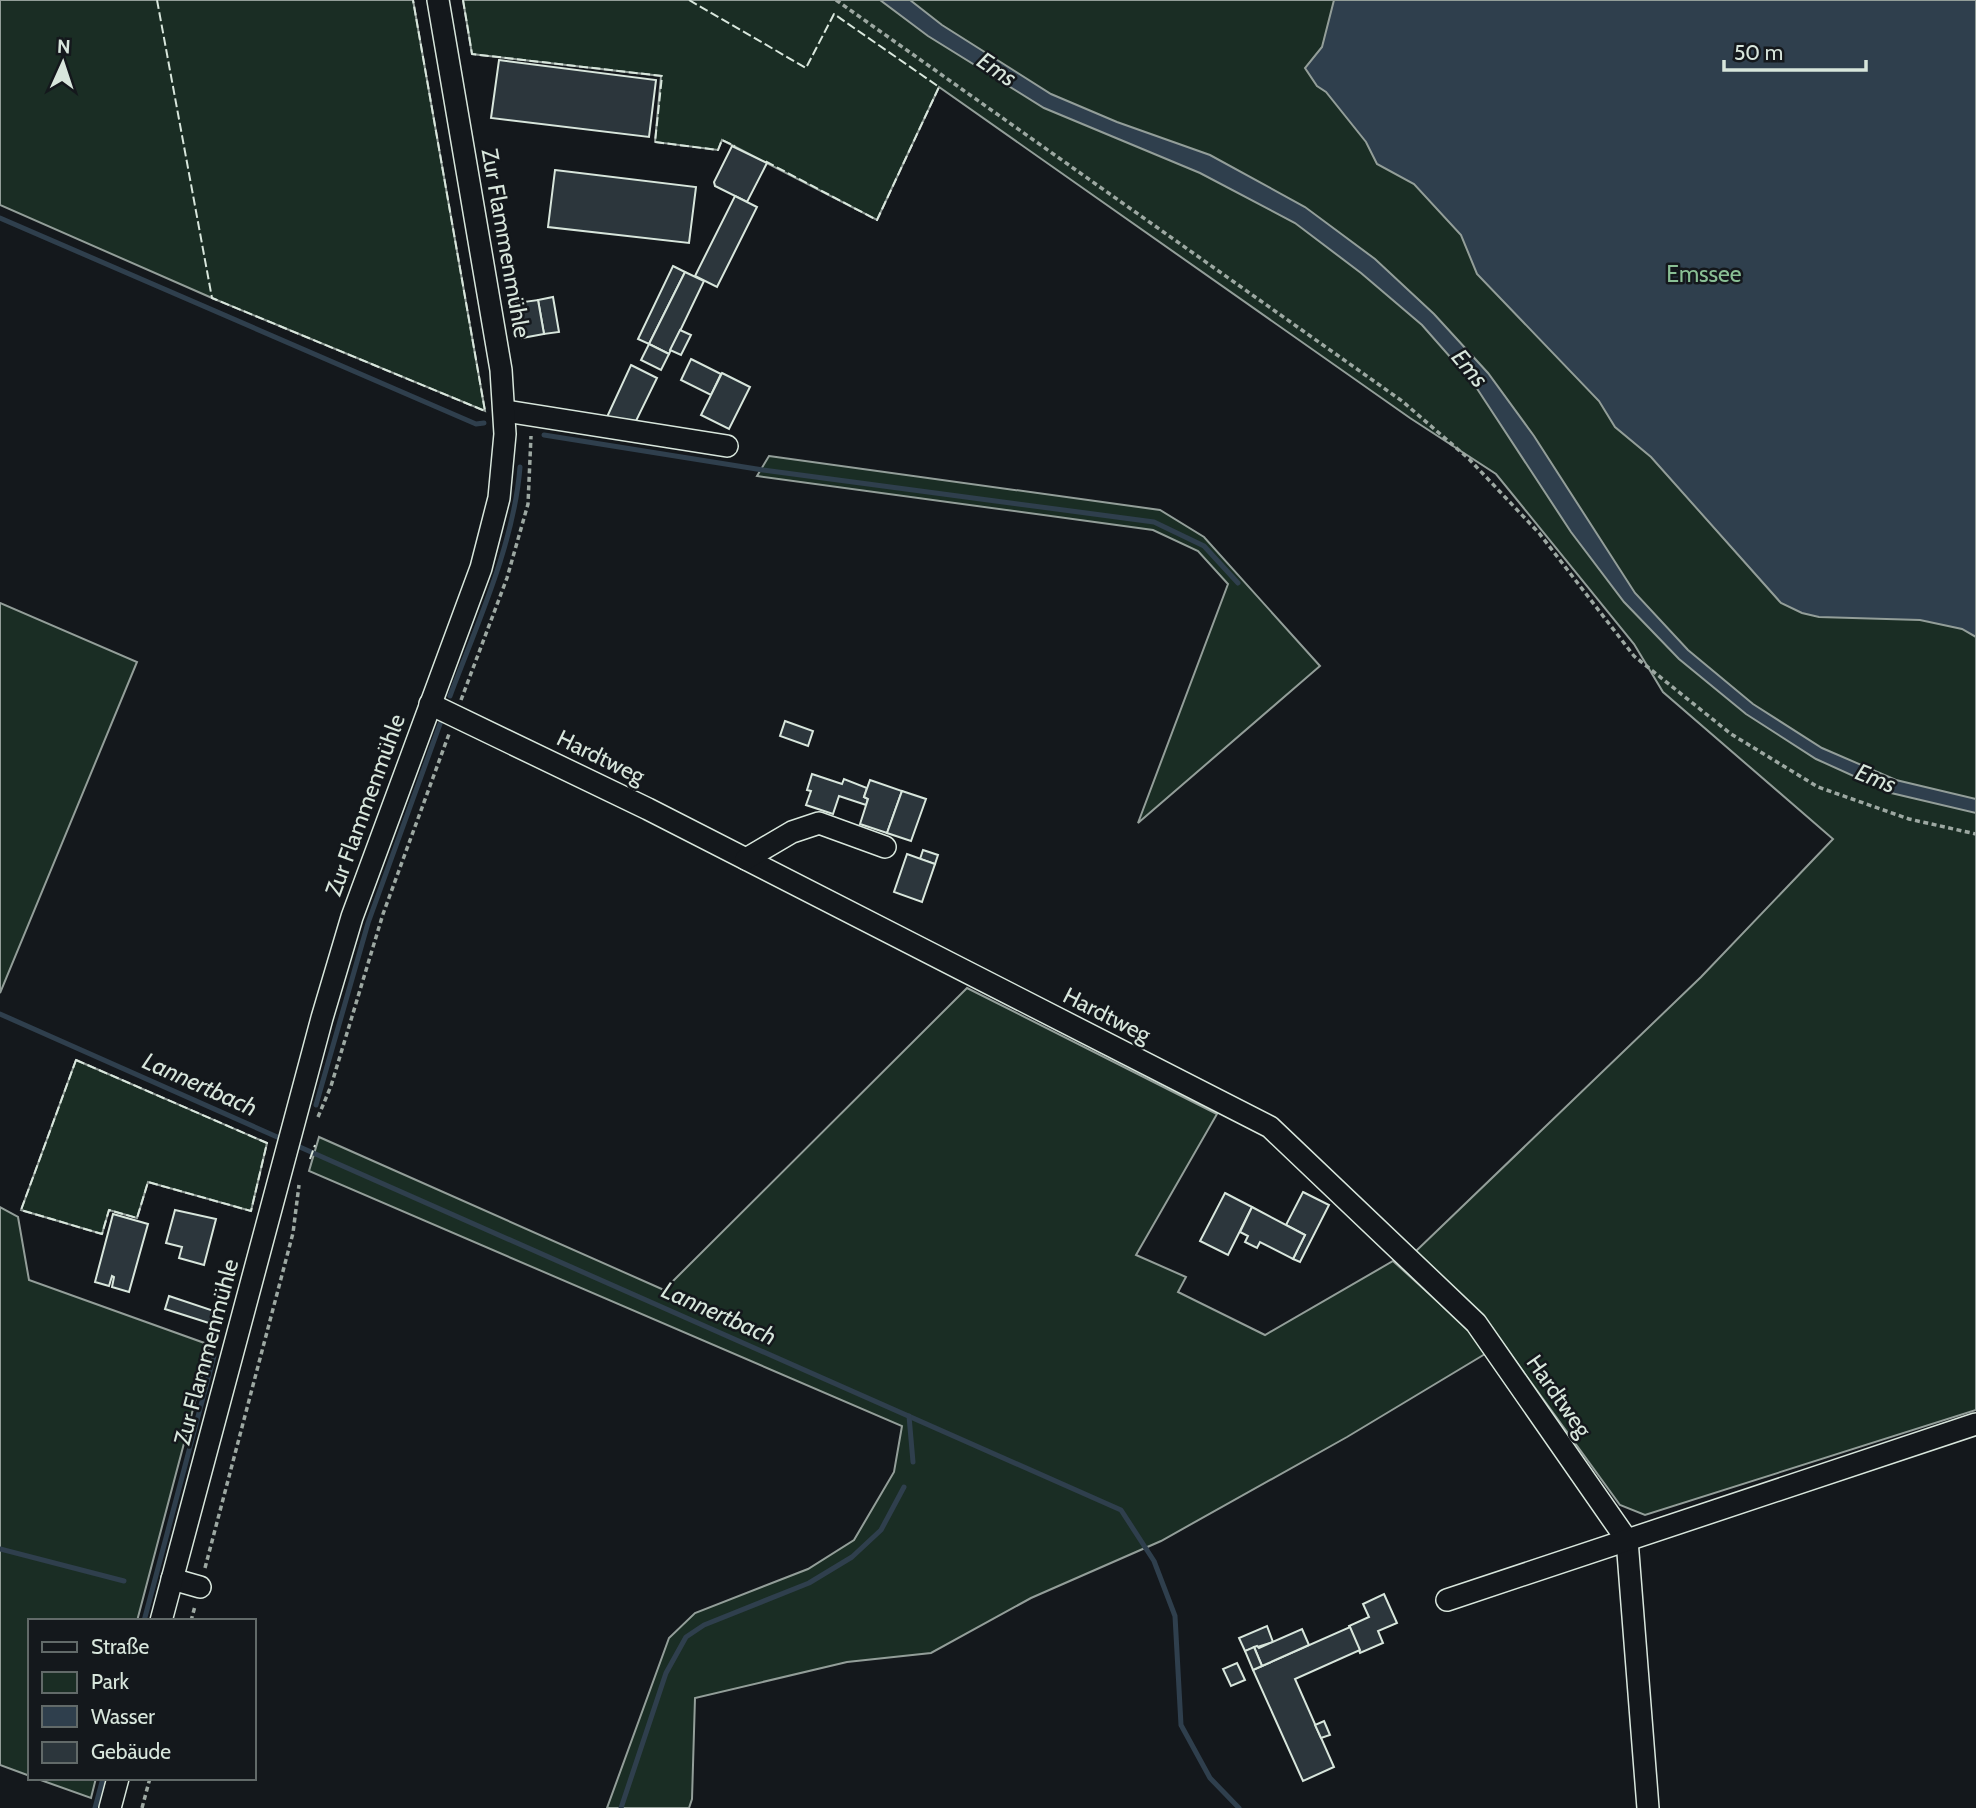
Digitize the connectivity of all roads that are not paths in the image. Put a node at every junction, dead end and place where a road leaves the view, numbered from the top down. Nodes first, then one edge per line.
1 (438, 0) edge
2 (505, 411) junction
3 (727, 446) dead end
4 (430, 704) junction
5 (885, 847) dead end
6 (746, 859) junction
7 (1976, 1424) edge
8 (1627, 1540) junction
9 (172, 1579) junction
10 (200, 1587) road end
11 (1447, 1600) dead end
12 (162, 1619) edge
13 (117, 1780) edge
14 (110, 1808) edge
15 (1648, 1808) edge

1 - 2 street, Zur Flammenmühle
2 - 3 street
2 - 4 street, Zur Flammenmühle
4 - 6 street, Hardtweg
4 - 9 street, Zur Flammenmühle
5 - 6 street
6 - 8 street, Hardtweg
7 - 8 street
8 - 11 street
8 - 15 street
9 - 10 street
9 - 12 street, Zur Flammenmühle
13 - 14 street

